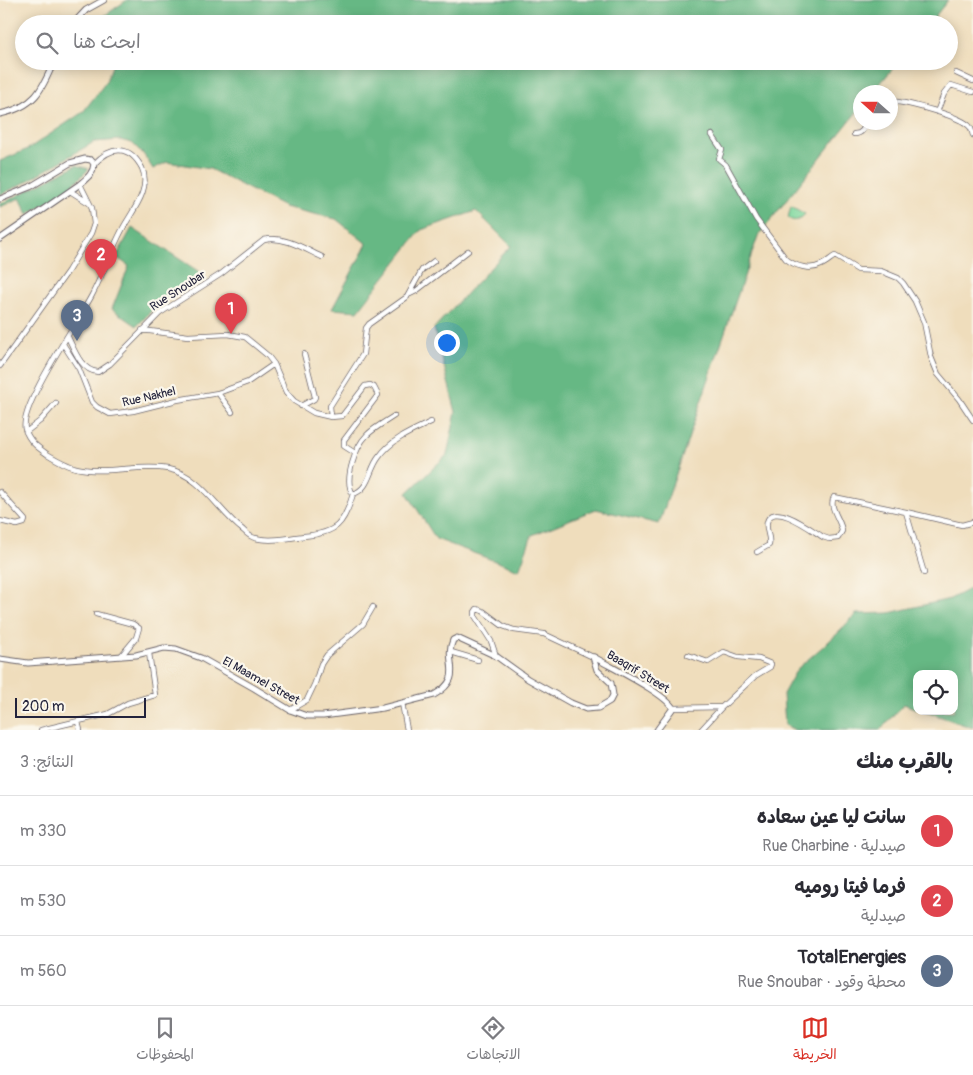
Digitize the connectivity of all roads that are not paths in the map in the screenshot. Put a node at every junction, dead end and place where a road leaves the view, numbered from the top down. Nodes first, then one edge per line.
1 (104, 0) edge
2 (81, 15) edge
3 (50, 70) edge
4 (956, 72) dead end
5 (973, 81) edge
6 (973, 92) edge
7 (898, 103) edge
8 (937, 112) junction
9 (0, 114) edge
10 (862, 130) edge
11 (854, 134) dead end
12 (712, 135) dead end
13 (973, 135) edge
14 (94, 164) junction
15 (80, 184) junction
16 (70, 191) junction
17 (0, 199) edge
18 (90, 204) junction
19 (0, 239) edge
20 (468, 251) dead end
21 (322, 257) dead end
22 (434, 261) dead end
23 (410, 294) junction
24 (142, 330) junction
25 (68, 337) junction
26 (63, 344) junction
27 (304, 354) dead end
28 (274, 364) junction
29 (0, 366) edge
30 (218, 393) junction
31 (56, 403) dead end
32 (302, 406) junction
33 (232, 412) dead end
34 (394, 416) dead end
35 (331, 417) junction
36 (973, 420) edge
37 (431, 422) dead end
38 (26, 432) junction
39 (355, 454) junction
40 (0, 492) edge
41 (353, 494) junction
42 (906, 512) junction
43 (0, 521) edge
44 (973, 522) edge
45 (758, 552) dead end
46 (924, 573) dead end
47 (373, 607) dead end
48 (96, 614) dead end
49 (451, 652) junction
50 (149, 653) junction
51 (688, 655) dead end
52 (121, 656) junction
53 (496, 656) junction
54 (593, 657) junction
55 (0, 659) edge
56 (478, 660) dead end
57 (402, 703) junction
58 (722, 707) junction
59 (673, 708) junction
60 (290, 710) junction
61 (78, 722) junction
62 (41, 730) edge
63 (80, 730) edge
64 (407, 730) edge
65 (657, 730) edge
66 (701, 730) edge

1 - 2 street
3 - 9 street
4 - 5 street
6 - 8 street
7 - 8 street
8 - 13 street
10 - 11 street
12 - 36 street
14 - 15 street
14 - 17 street
14 - 25 street
15 - 16 street
15 - 18 street
16 - 18 street
16 - 19 street
18 - 29 street
20 - 23 street
21 - 24 street, Rue Snoubar
22 - 23 street
23 - 35 street
24 - 25 street, Rue Snoubar
24 - 28 street
25 - 26 street
26 - 30 street, Rue Nakhel
26 - 38 street
27 - 32 street
28 - 30 street, Rue Nakhel
28 - 32 street
30 - 33 street
31 - 38 street
32 - 35 street
34 - 39 street
35 - 39 street
37 - 41 street
38 - 41 street
39 - 41 street
40 - 43 street
42 - 44 street
42 - 45 street
42 - 46 street
47 - 60 street
48 - 52 street
49 - 53 street
49 - 56 street
49 - 57 street, El Maamel Street
50 - 52 street, El Maamel Street
50 - 60 street, El Maamel Street
50 - 61 street
51 - 58 street
52 - 55 street, El Maamel Street
53 - 54 street
53 - 54 street
54 - 59 street, Baaqrif Street
57 - 60 street, El Maamel Street
57 - 64 street
58 - 59 street
58 - 66 street
59 - 65 street, Baaqrif Street
61 - 62 street
61 - 63 street

